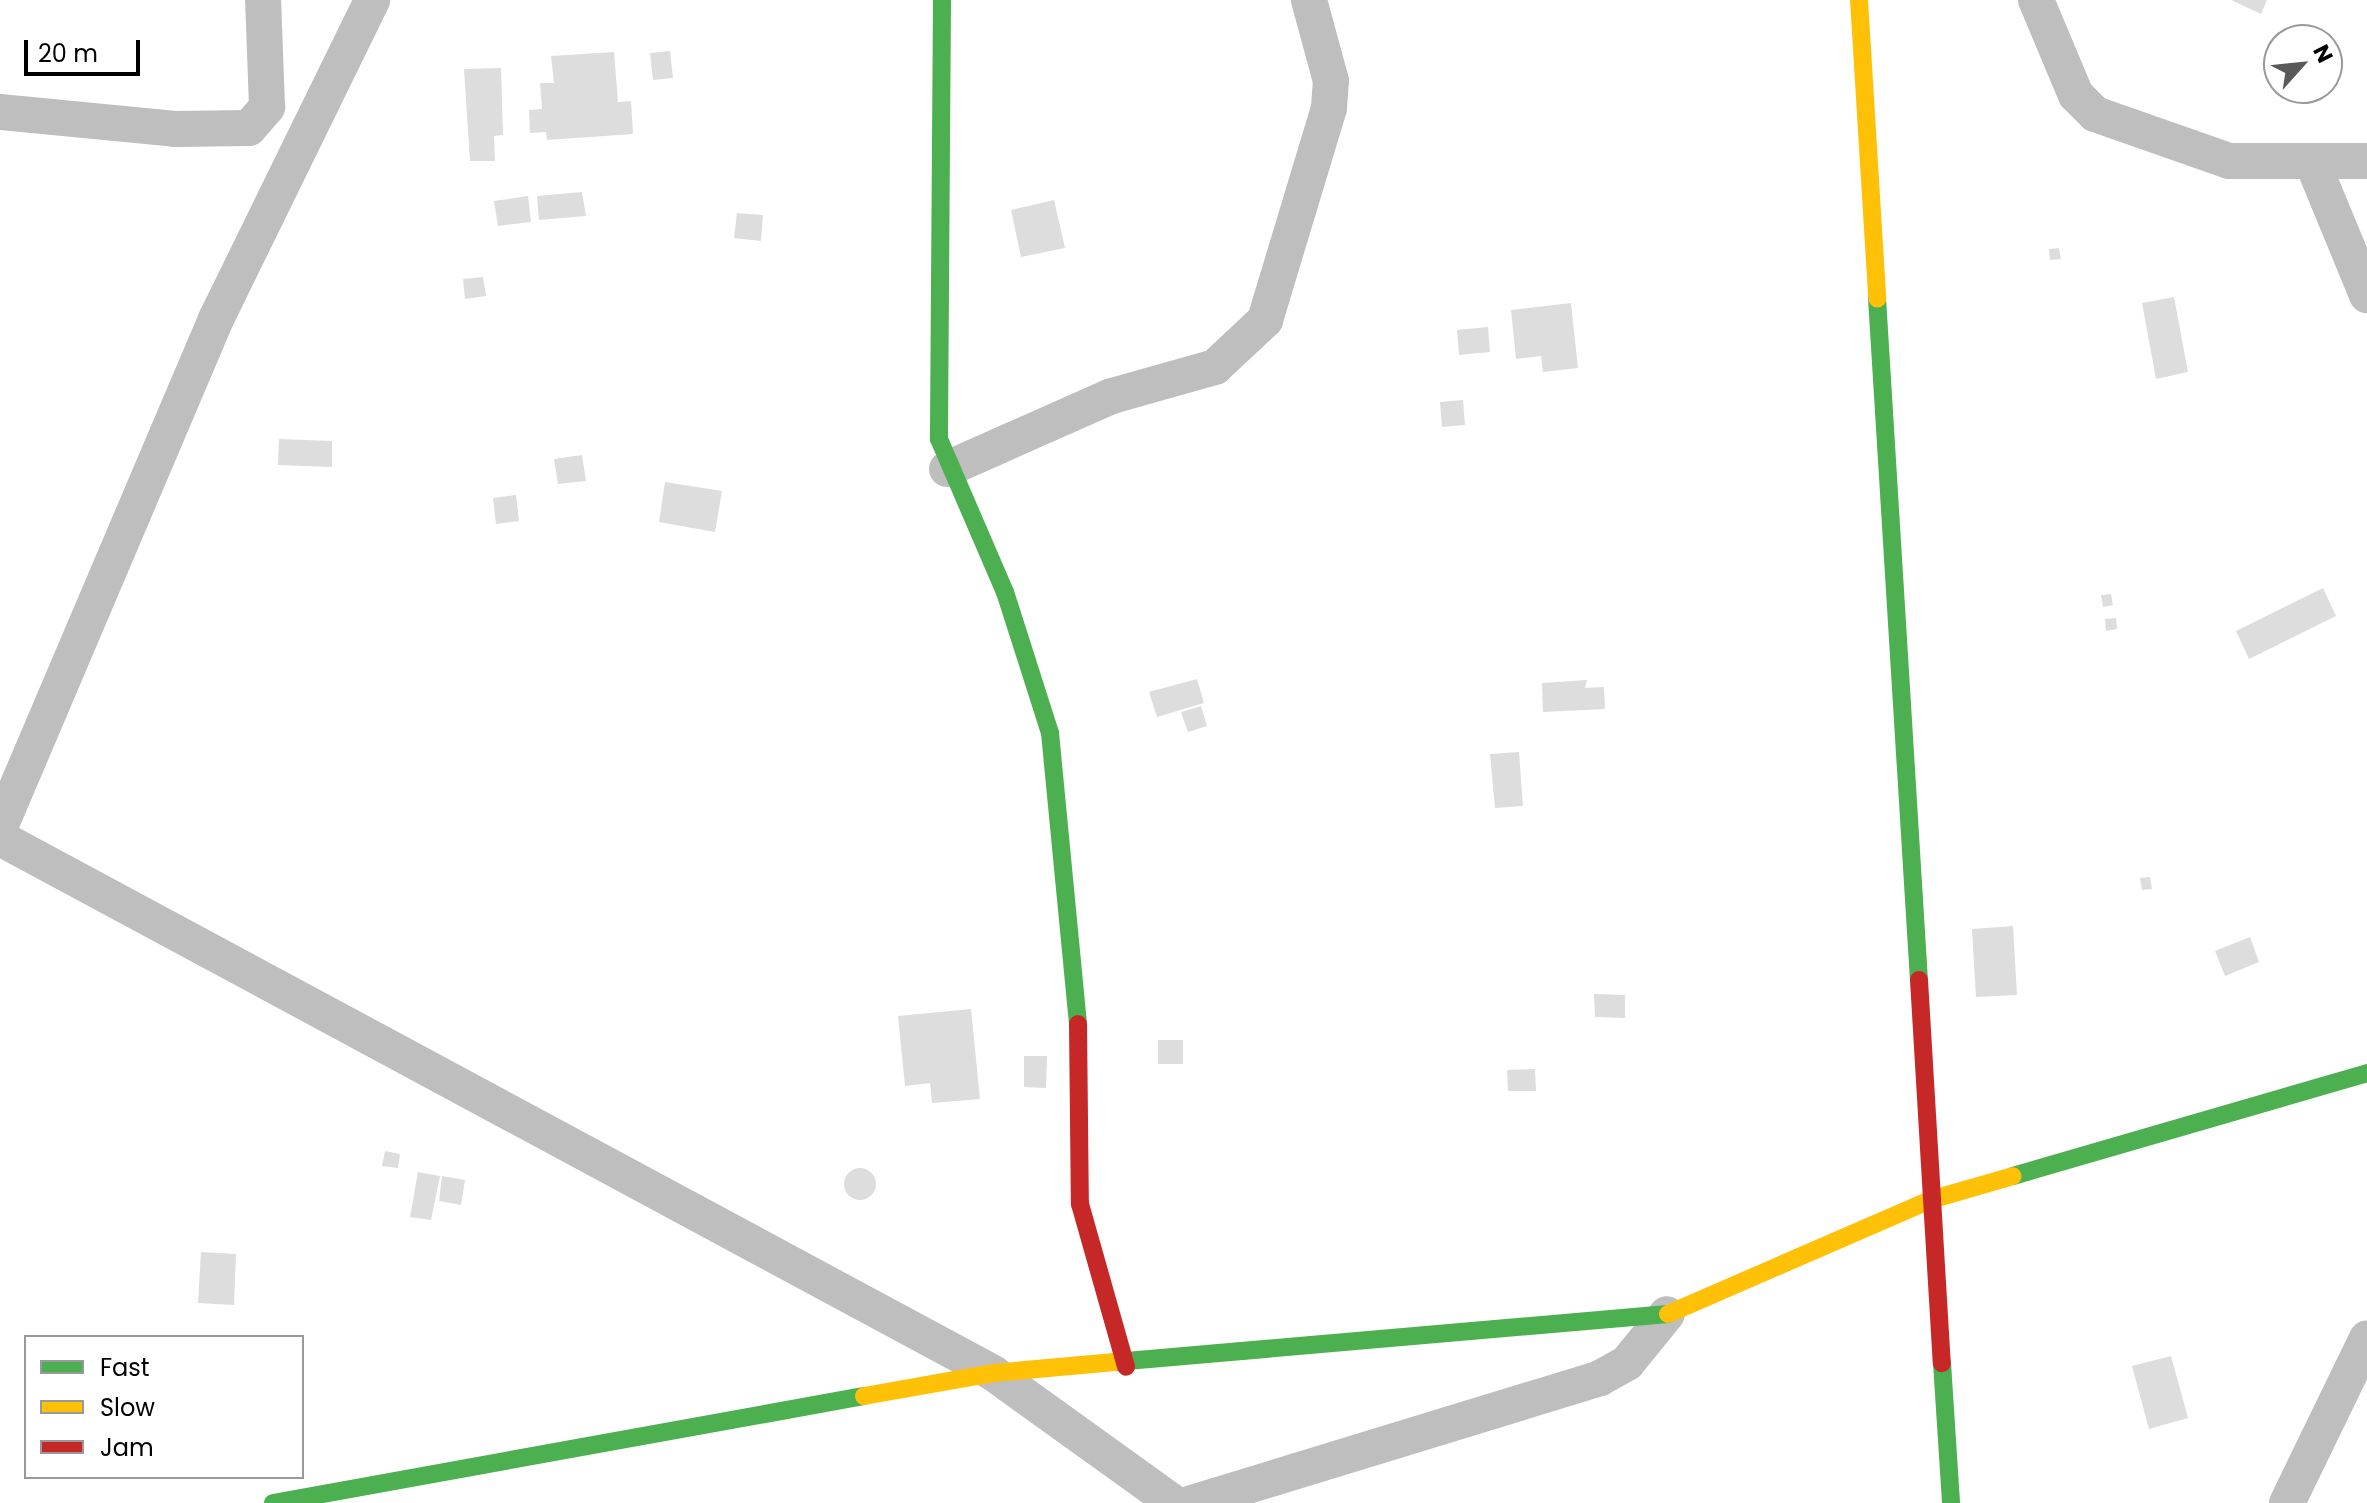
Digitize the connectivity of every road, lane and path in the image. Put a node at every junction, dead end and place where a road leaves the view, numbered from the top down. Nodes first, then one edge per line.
1 (263, 0) edge
2 (372, 0) edge
3 (942, 0) edge
4 (1309, 0) edge
5 (1859, 0) edge
6 (2036, 0) edge
7 (0, 112) edge
8 (2367, 161) edge
9 (2313, 164) junction
10 (2367, 295) edge
11 (947, 469) junction
12 (0, 827) edge
13 (0, 838) edge
14 (2367, 1073) edge
15 (1930, 1200) junction
16 (1667, 1314) junction
17 (2367, 1338) edge
18 (1126, 1367) junction
19 (993, 1373) junction
20 (345, 1496) edge
21 (273, 1503) edge
22 (1174, 1503) edge
23 (1192, 1503) edge
24 (1951, 1503) edge
25 (2287, 1503) edge

1 - 7 street
2 - 12 street
3 - 11 street
4 - 11 street
5 - 15 street
6 - 9 street
8 - 9 street
9 - 10 street
11 - 18 street
13 - 19 street
14 - 15 street
15 - 16 street
15 - 24 street
16 - 18 street
16 - 23 street
17 - 25 street
18 - 19 street
19 - 20 street
19 - 22 street
20 - 21 street

